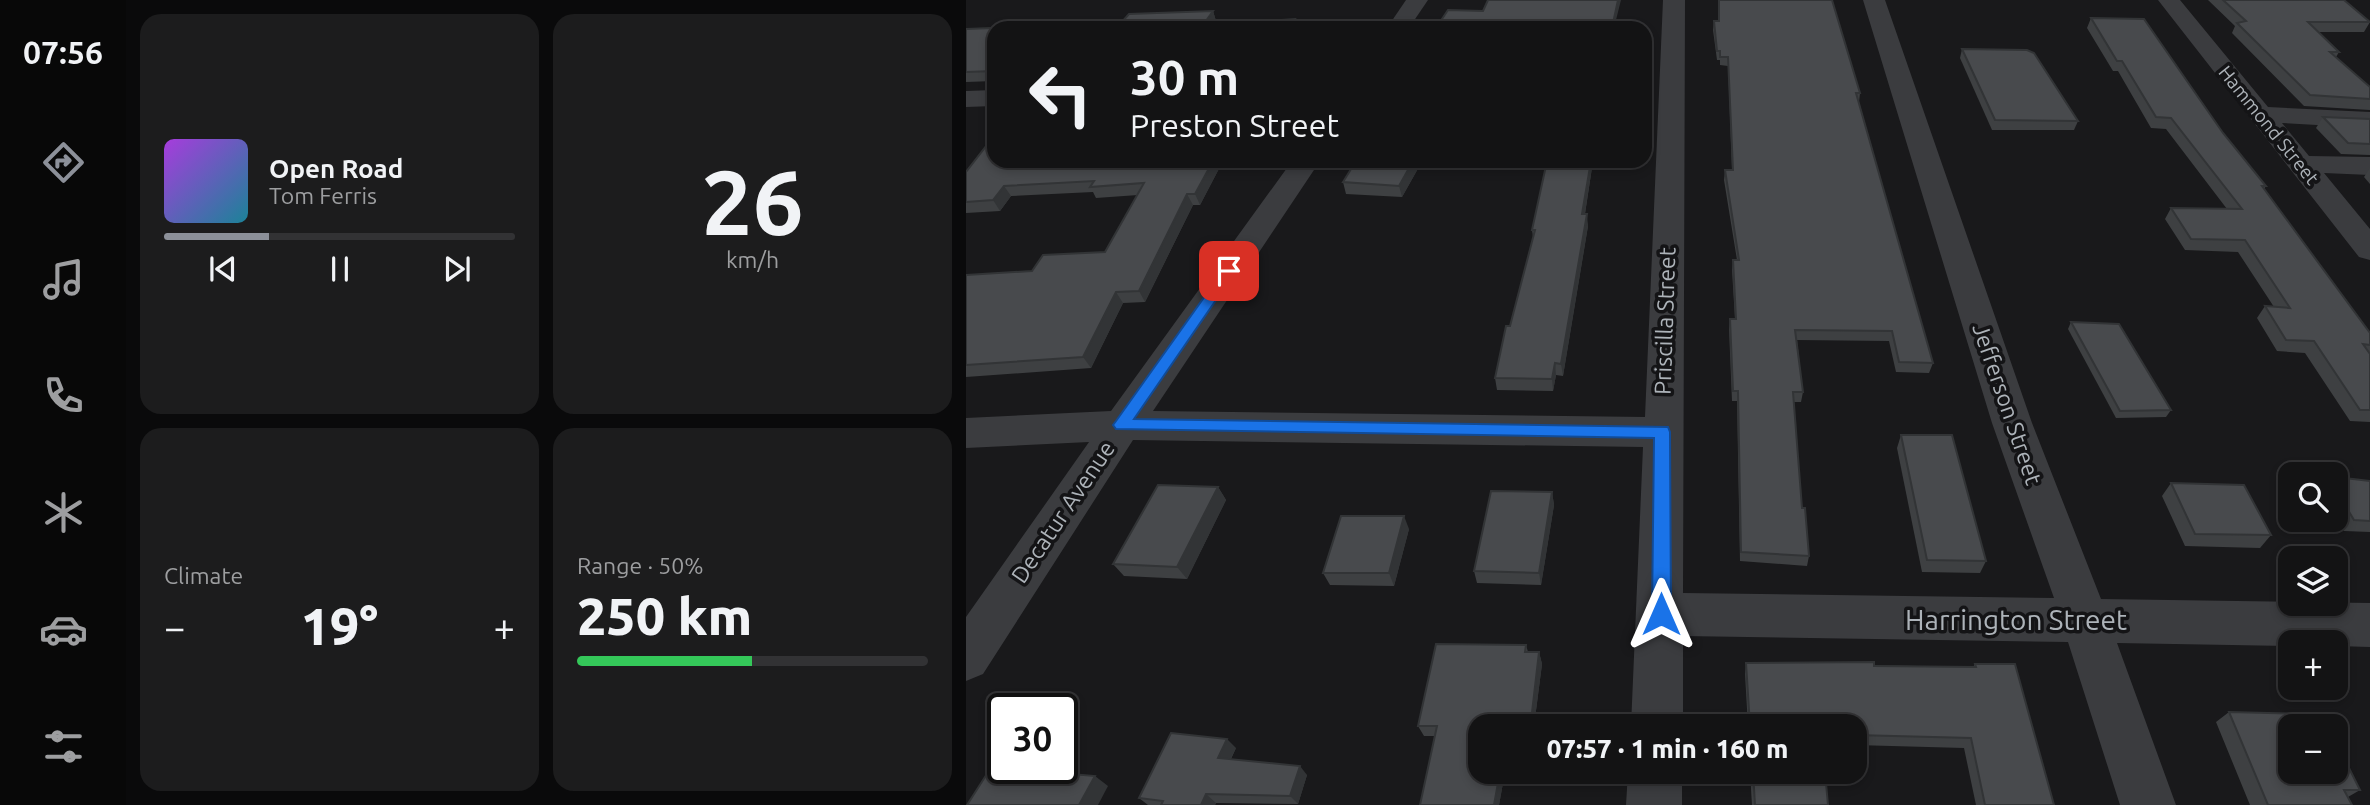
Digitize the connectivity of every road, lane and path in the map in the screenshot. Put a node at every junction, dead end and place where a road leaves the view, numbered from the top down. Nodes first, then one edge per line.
1 (1417, 0) edge
2 (1674, 0) edge
3 (1874, 0) edge
4 (2169, 0) edge
5 (1403, 21) edge
6 (987, 98) edge
7 (966, 99) edge
8 (2260, 114) junction
9 (2370, 120) edge
10 (2301, 164) junction
11 (2370, 166) edge
12 (1301, 168) edge
13 (2370, 250) edge
14 (1122, 425) junction
15 (1662, 432) junction
16 (966, 433) edge
17 (1661, 614) junction
18 (2085, 619) junction
19 (2370, 625) edge
20 (966, 658) edge
21 (1657, 714) edge
22 (1655, 784) edge
23 (1654, 805) edge
24 (2148, 805) edge

1 - 5 street
2 - 15 street, Priscilla Street
3 - 18 street, Jefferson Street
4 - 8 street, Hammond Street
6 - 7 street
8 - 9 street
8 - 10 street, Hammond Street
10 - 11 street
10 - 13 street, Hammond Street
12 - 14 street, Decatur Avenue
14 - 15 street
14 - 16 street
14 - 20 street, Decatur Avenue
15 - 17 street, Priscilla Street
17 - 18 street, Harrington Street
17 - 21 street, Priscilla Street
18 - 19 street, Harrington Street
18 - 24 street, Jefferson Street
22 - 23 street

